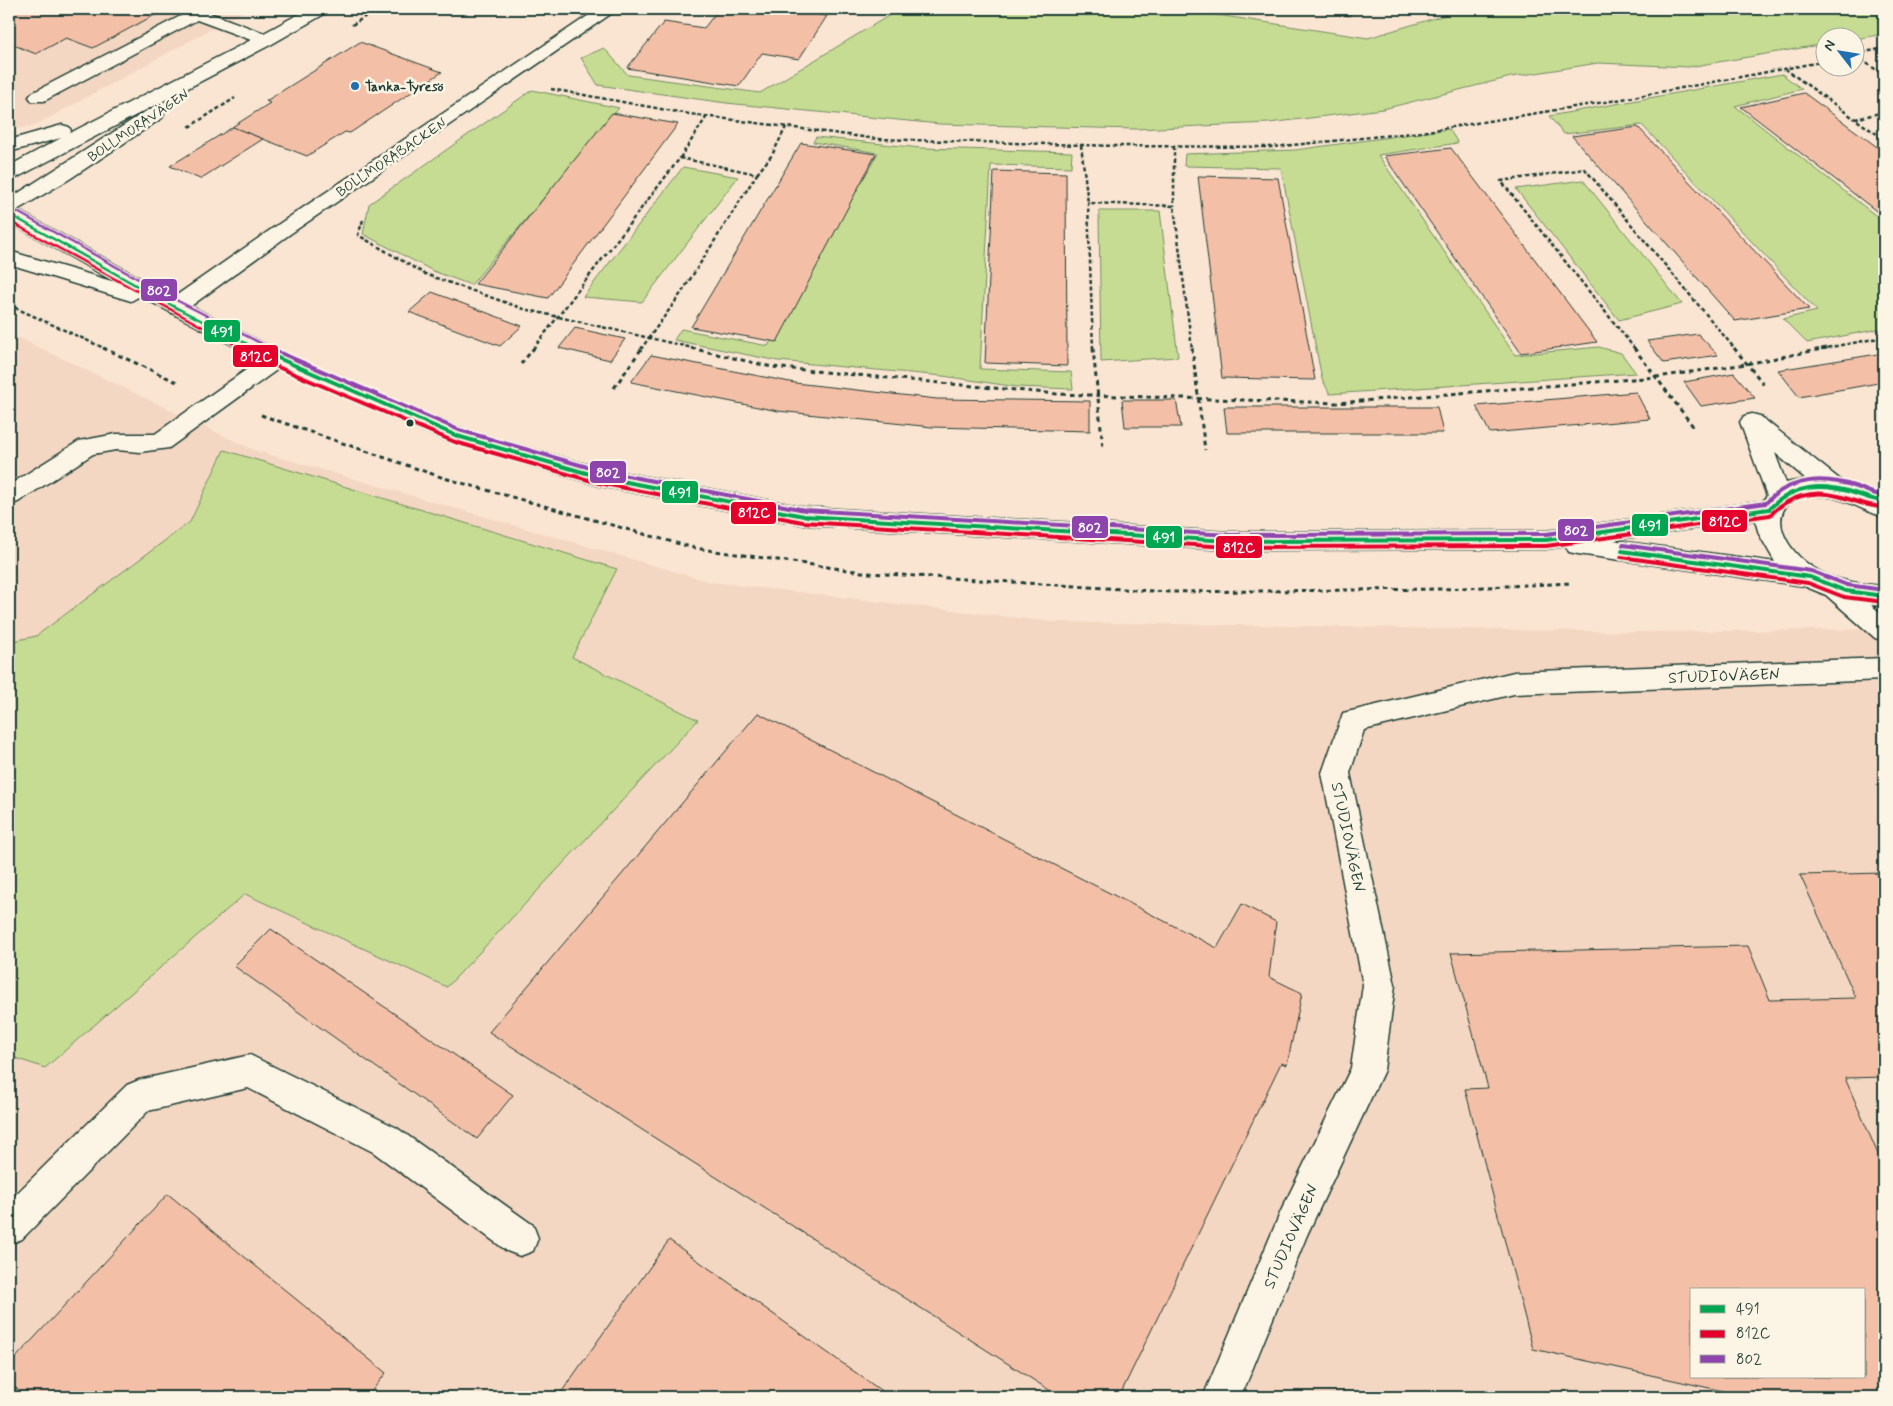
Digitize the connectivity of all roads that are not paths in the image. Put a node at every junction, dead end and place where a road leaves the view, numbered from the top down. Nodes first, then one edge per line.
1 (320, 9) edge
2 (609, 9) edge
3 (201, 11) edge
4 (266, 40) junction
5 (38, 97) dead end
6 (9, 146) edge
7 (9, 174) edge
8 (9, 207) edge
9 (9, 214) edge
10 (9, 257) edge
11 (175, 307) junction
12 (276, 359) junction
13 (1834, 488) junction
14 (9, 496) edge
15 (1774, 503) junction
16 (1882, 504) edge
17 (1546, 540) junction
18 (1810, 577) junction
19 (1835, 589) junction
20 (1884, 596) edge
21 (1884, 631) edge
22 (1884, 669) edge
23 (9, 1226) edge
24 (520, 1238) dead end
25 (1222, 1397) edge

1 - 4 street, BOLLMORAVÄGEN
2 - 11 street, BOLLMORABACKEN
3 - 4 street
3 - 5 street
4 - 6 street, BOLLMORAVÄGEN
4 - 7 street, BOLLMORAVÄGEN
4 - 8 street, BOLLMORAVÄGEN
9 - 11 street
10 - 11 street
11 - 12 street
12 - 14 street
12 - 17 street
13 - 15 street
13 - 15 street
13 - 16 street
15 - 17 street
15 - 18 street
17 - 18 street
18 - 19 street
19 - 20 street
19 - 21 street
22 - 25 street, STUDIOVÄGEN
23 - 24 street

